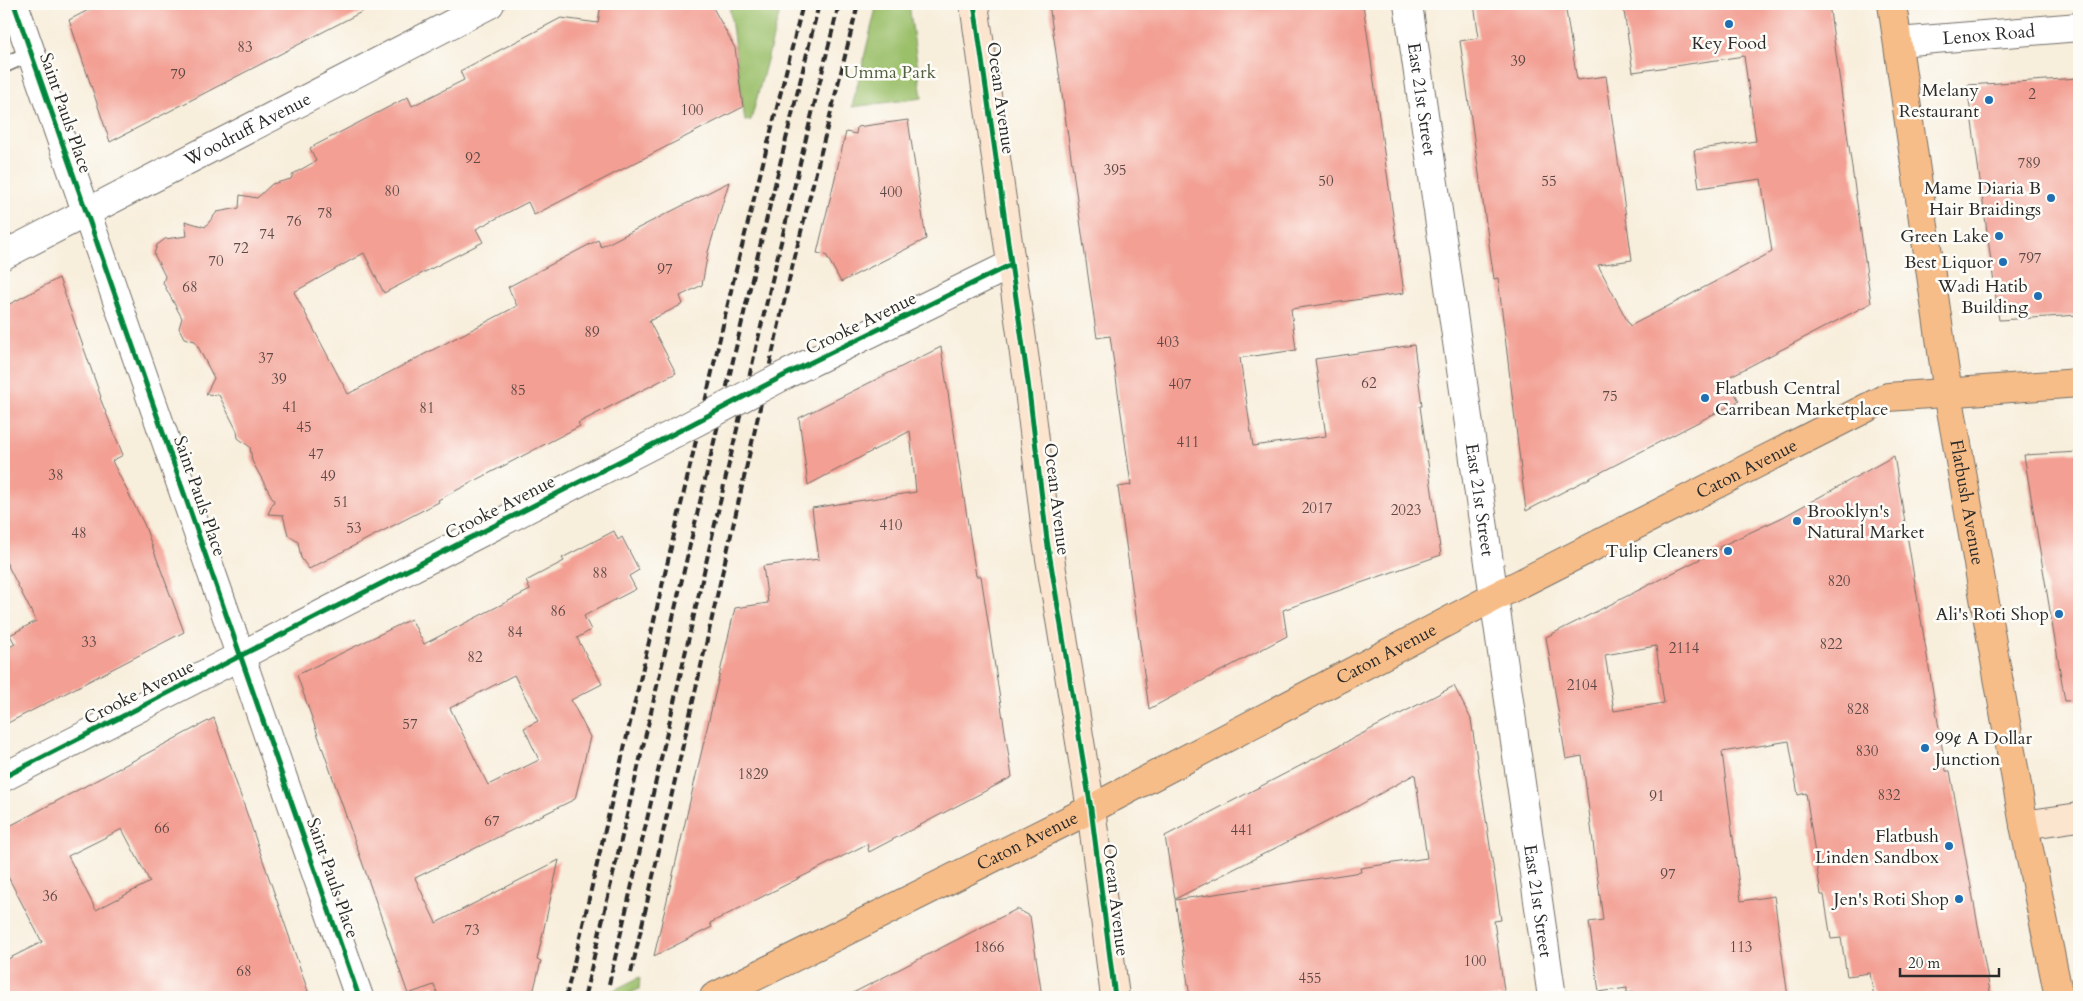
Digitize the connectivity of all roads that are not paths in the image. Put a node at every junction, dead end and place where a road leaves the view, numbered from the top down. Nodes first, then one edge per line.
1 (14, 4) edge
2 (490, 4) edge
3 (974, 4) edge
4 (1408, 4) edge
5 (1892, 4) edge
6 (2079, 27) edge
7 (1898, 42) junction
8 (31, 52) junction
9 (4, 64) edge
10 (86, 212) junction
11 (4, 255) edge
12 (1010, 265) junction
13 (2079, 383) edge
14 (1948, 393) junction
15 (1494, 597) junction
16 (241, 655) junction
17 (4, 777) edge
18 (1090, 808) junction
19 (2079, 818) edge
20 (2024, 825) junction
21 (359, 997) edge
22 (714, 997) edge
23 (1115, 997) edge
24 (1552, 997) edge
25 (2059, 997) edge

1 - 8 street, Saint Pauls Place
2 - 10 street, Woodruff Avenue
3 - 12 main road, Ocean Avenue
4 - 15 street, East 21st Street
5 - 7 main road, Flatbush Avenue
6 - 7 street, Lenox Road
7 - 14 main road, Flatbush Avenue
8 - 9 lane
8 - 10 street, Saint Pauls Place
10 - 11 street, Woodruff Avenue
10 - 16 street, Saint Pauls Place
12 - 16 street, Crooke Avenue, bridge
12 - 18 main road, Ocean Avenue
13 - 14 main road, Caton Avenue
14 - 15 main road, Caton Avenue
14 - 20 main road, Flatbush Avenue
15 - 18 main road, Caton Avenue
15 - 24 street, East 21st Street
16 - 17 street, Crooke Avenue
16 - 21 street, Saint Pauls Place
18 - 22 main road, Caton Avenue
18 - 23 main road, Ocean Avenue
19 - 20 main road
20 - 25 main road, Flatbush Avenue

